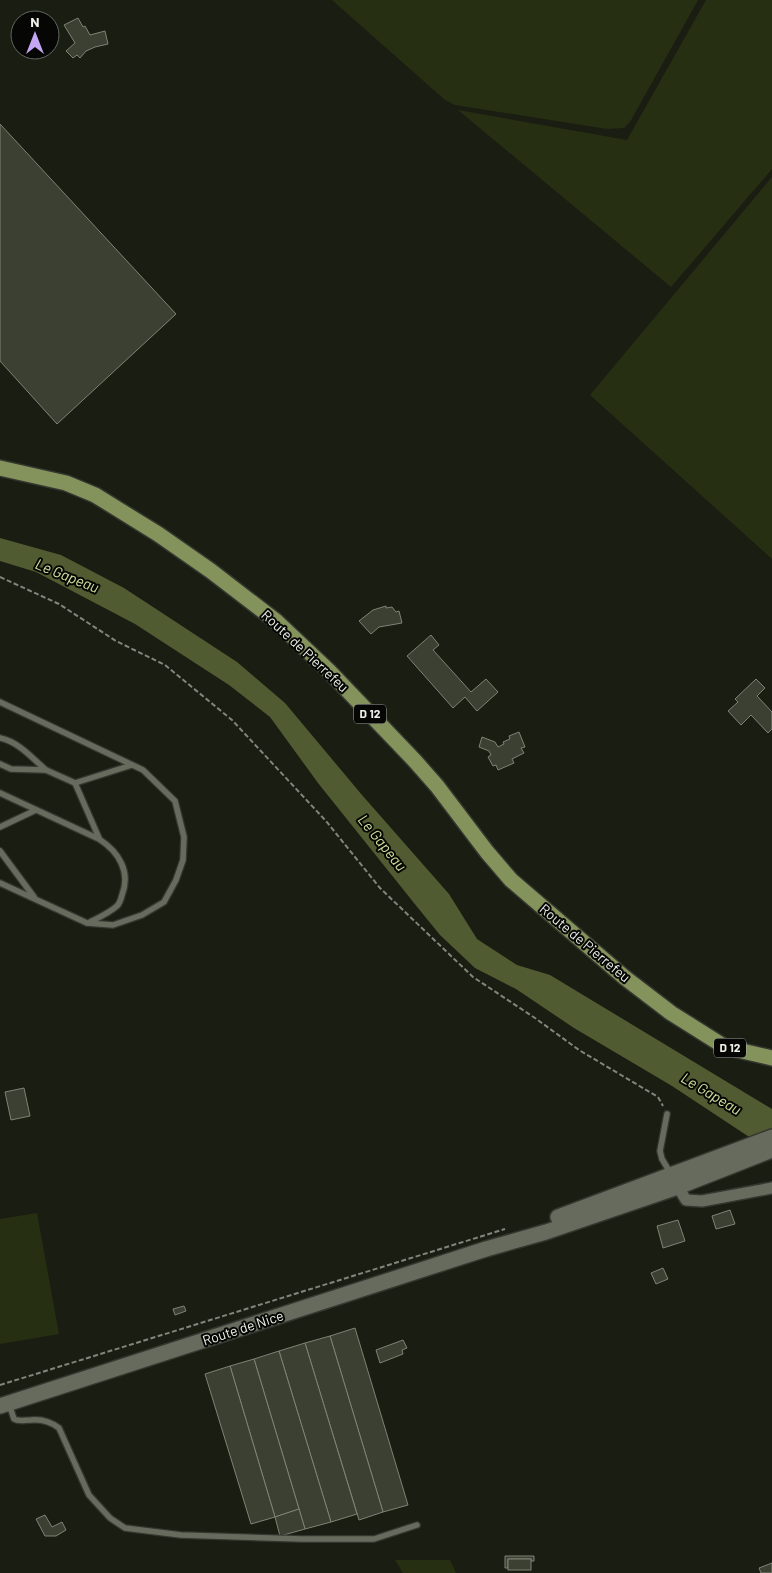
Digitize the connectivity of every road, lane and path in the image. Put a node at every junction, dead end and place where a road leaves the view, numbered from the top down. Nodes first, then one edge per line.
1 (0, 468) edge
2 (0, 578) edge
3 (0, 702) edge
4 (0, 738) edge
5 (0, 764) edge
6 (132, 765) junction
7 (46, 770) junction
8 (75, 783) junction
9 (0, 793) edge
10 (36, 810) junction
11 (0, 827) edge
12 (99, 838) junction
13 (0, 851) edge
14 (0, 882) edge
15 (35, 898) junction
16 (87, 923) junction
17 (693, 1027) junction
18 (772, 1048) edge
19 (772, 1058) edge
20 (667, 1114) joint
21 (772, 1137) edge
22 (772, 1150) edge
23 (741, 1155) junction
24 (674, 1180) junction
25 (772, 1188) edge
26 (525, 1231) junction
27 (486, 1249) junction
28 (0, 1385) edge
29 (4, 1405) edge
30 (417, 1525) dead end

1 - 17 main road, Route de Pierrefeu / D 12
2 - 20 path
3 - 6 lane
4 - 7 lane
5 - 7 lane
6 - 8 lane
6 - 16 lane
7 - 8 lane
8 - 12 lane
9 - 10 lane
10 - 11 lane
10 - 12 lane
12 - 16 lane
13 - 15 lane
14 - 15 lane
15 - 16 lane
17 - 18 main road
17 - 19 main road, D 12
20 - 24 lane
21 - 23 main road
22 - 23 main road
23 - 24 main road
24 - 25 street
24 - 26 main road
24 - 27 main road
26 - 27 main road
26 - 28 path
27 - 29 main road, Route de Nice
29 - 30 lane

